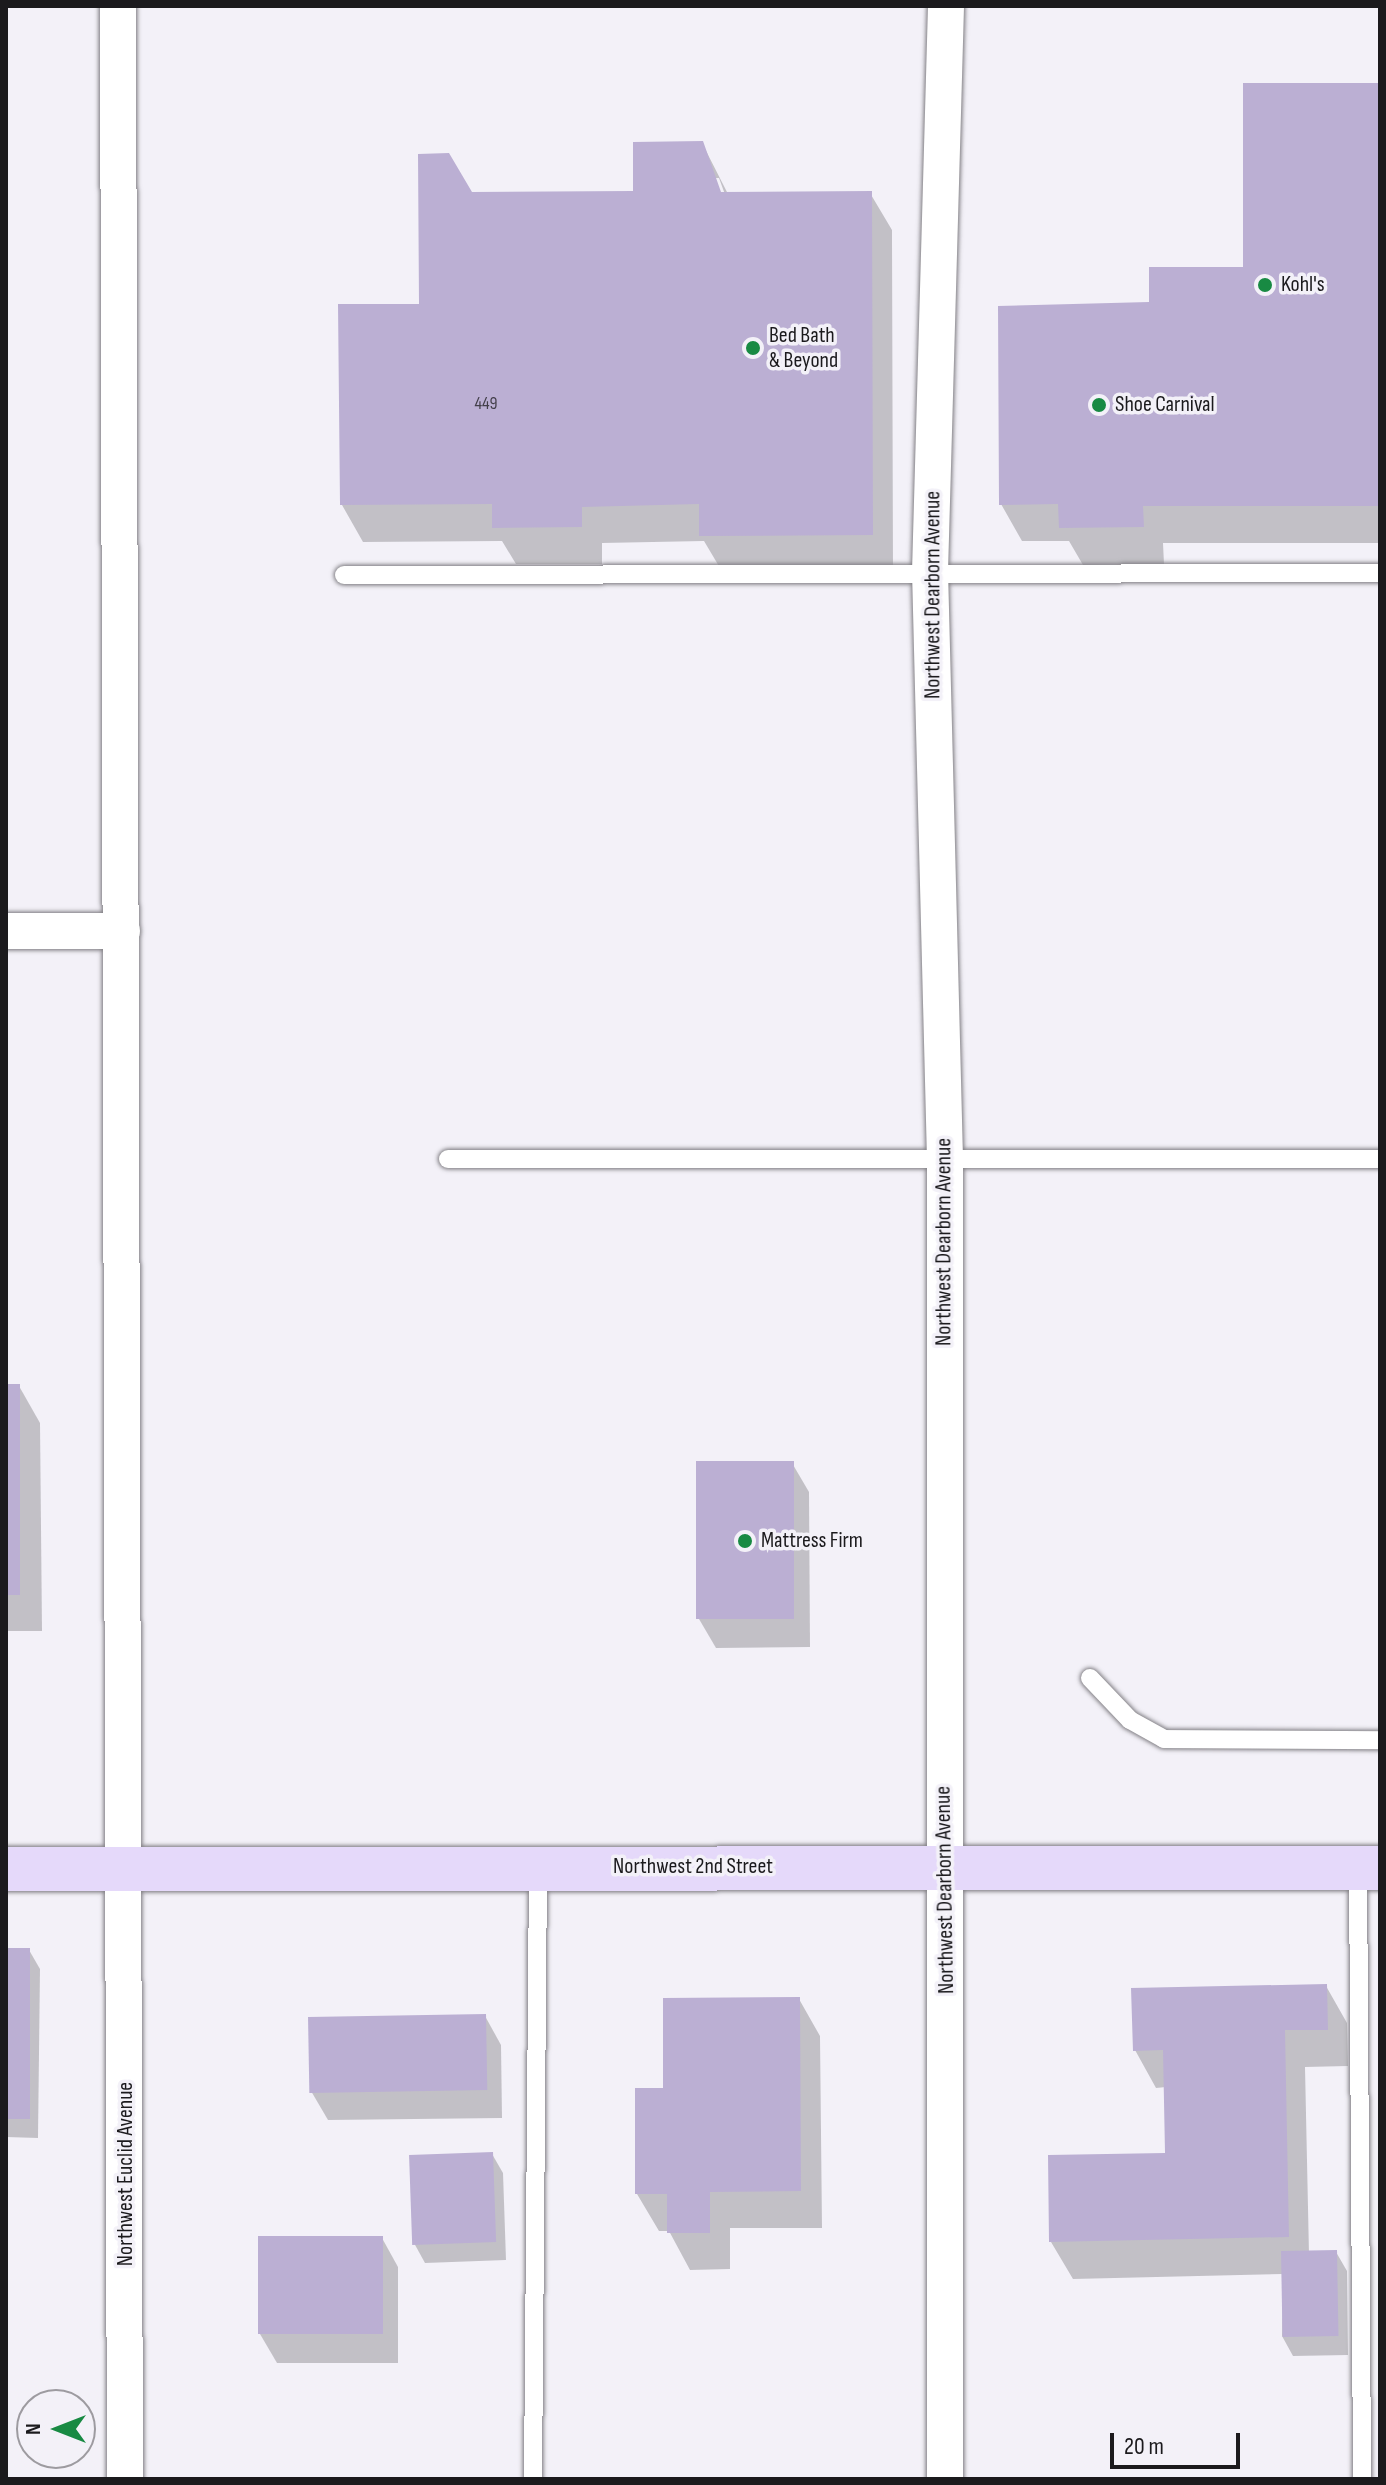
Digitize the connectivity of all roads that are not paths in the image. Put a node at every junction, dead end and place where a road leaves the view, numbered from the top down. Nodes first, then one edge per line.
1 (118, 6) edge
2 (946, 6) edge
3 (930, 572) junction
4 (1380, 573) edge
5 (344, 575) dead end
6 (6, 931) edge
7 (122, 931) junction
8 (448, 1159) dead end
9 (945, 1159) junction
10 (1380, 1159) edge
11 (1090, 1678) dead end
12 (1380, 1740) edge
13 (949, 1866) junction
14 (538, 1867) junction
15 (1369, 1868) edge
16 (6, 1869) edge
17 (126, 1869) junction
18 (125, 2479) edge
19 (533, 2479) edge
20 (945, 2479) edge
21 (1362, 2479) edge

1 - 7 street, Northwest Euclid Avenue
2 - 3 street, Northwest Dearborn Avenue
3 - 4 lane
3 - 5 lane
3 - 9 street, Northwest Dearborn Avenue
6 - 7 street
7 - 17 street, Northwest Euclid Avenue
8 - 9 lane
9 - 10 lane
9 - 13 street, Northwest Dearborn Avenue
11 - 12 lane
13 - 14 main road, Northwest 2nd Street
13 - 15 main road, Northwest 2nd Street
13 - 20 street, Northwest Dearborn Avenue
14 - 17 main road, Northwest 2nd Street
14 - 19 lane
15 - 21 lane
16 - 17 main road, Northwest 2nd Street
17 - 18 street, Northwest Euclid Avenue

